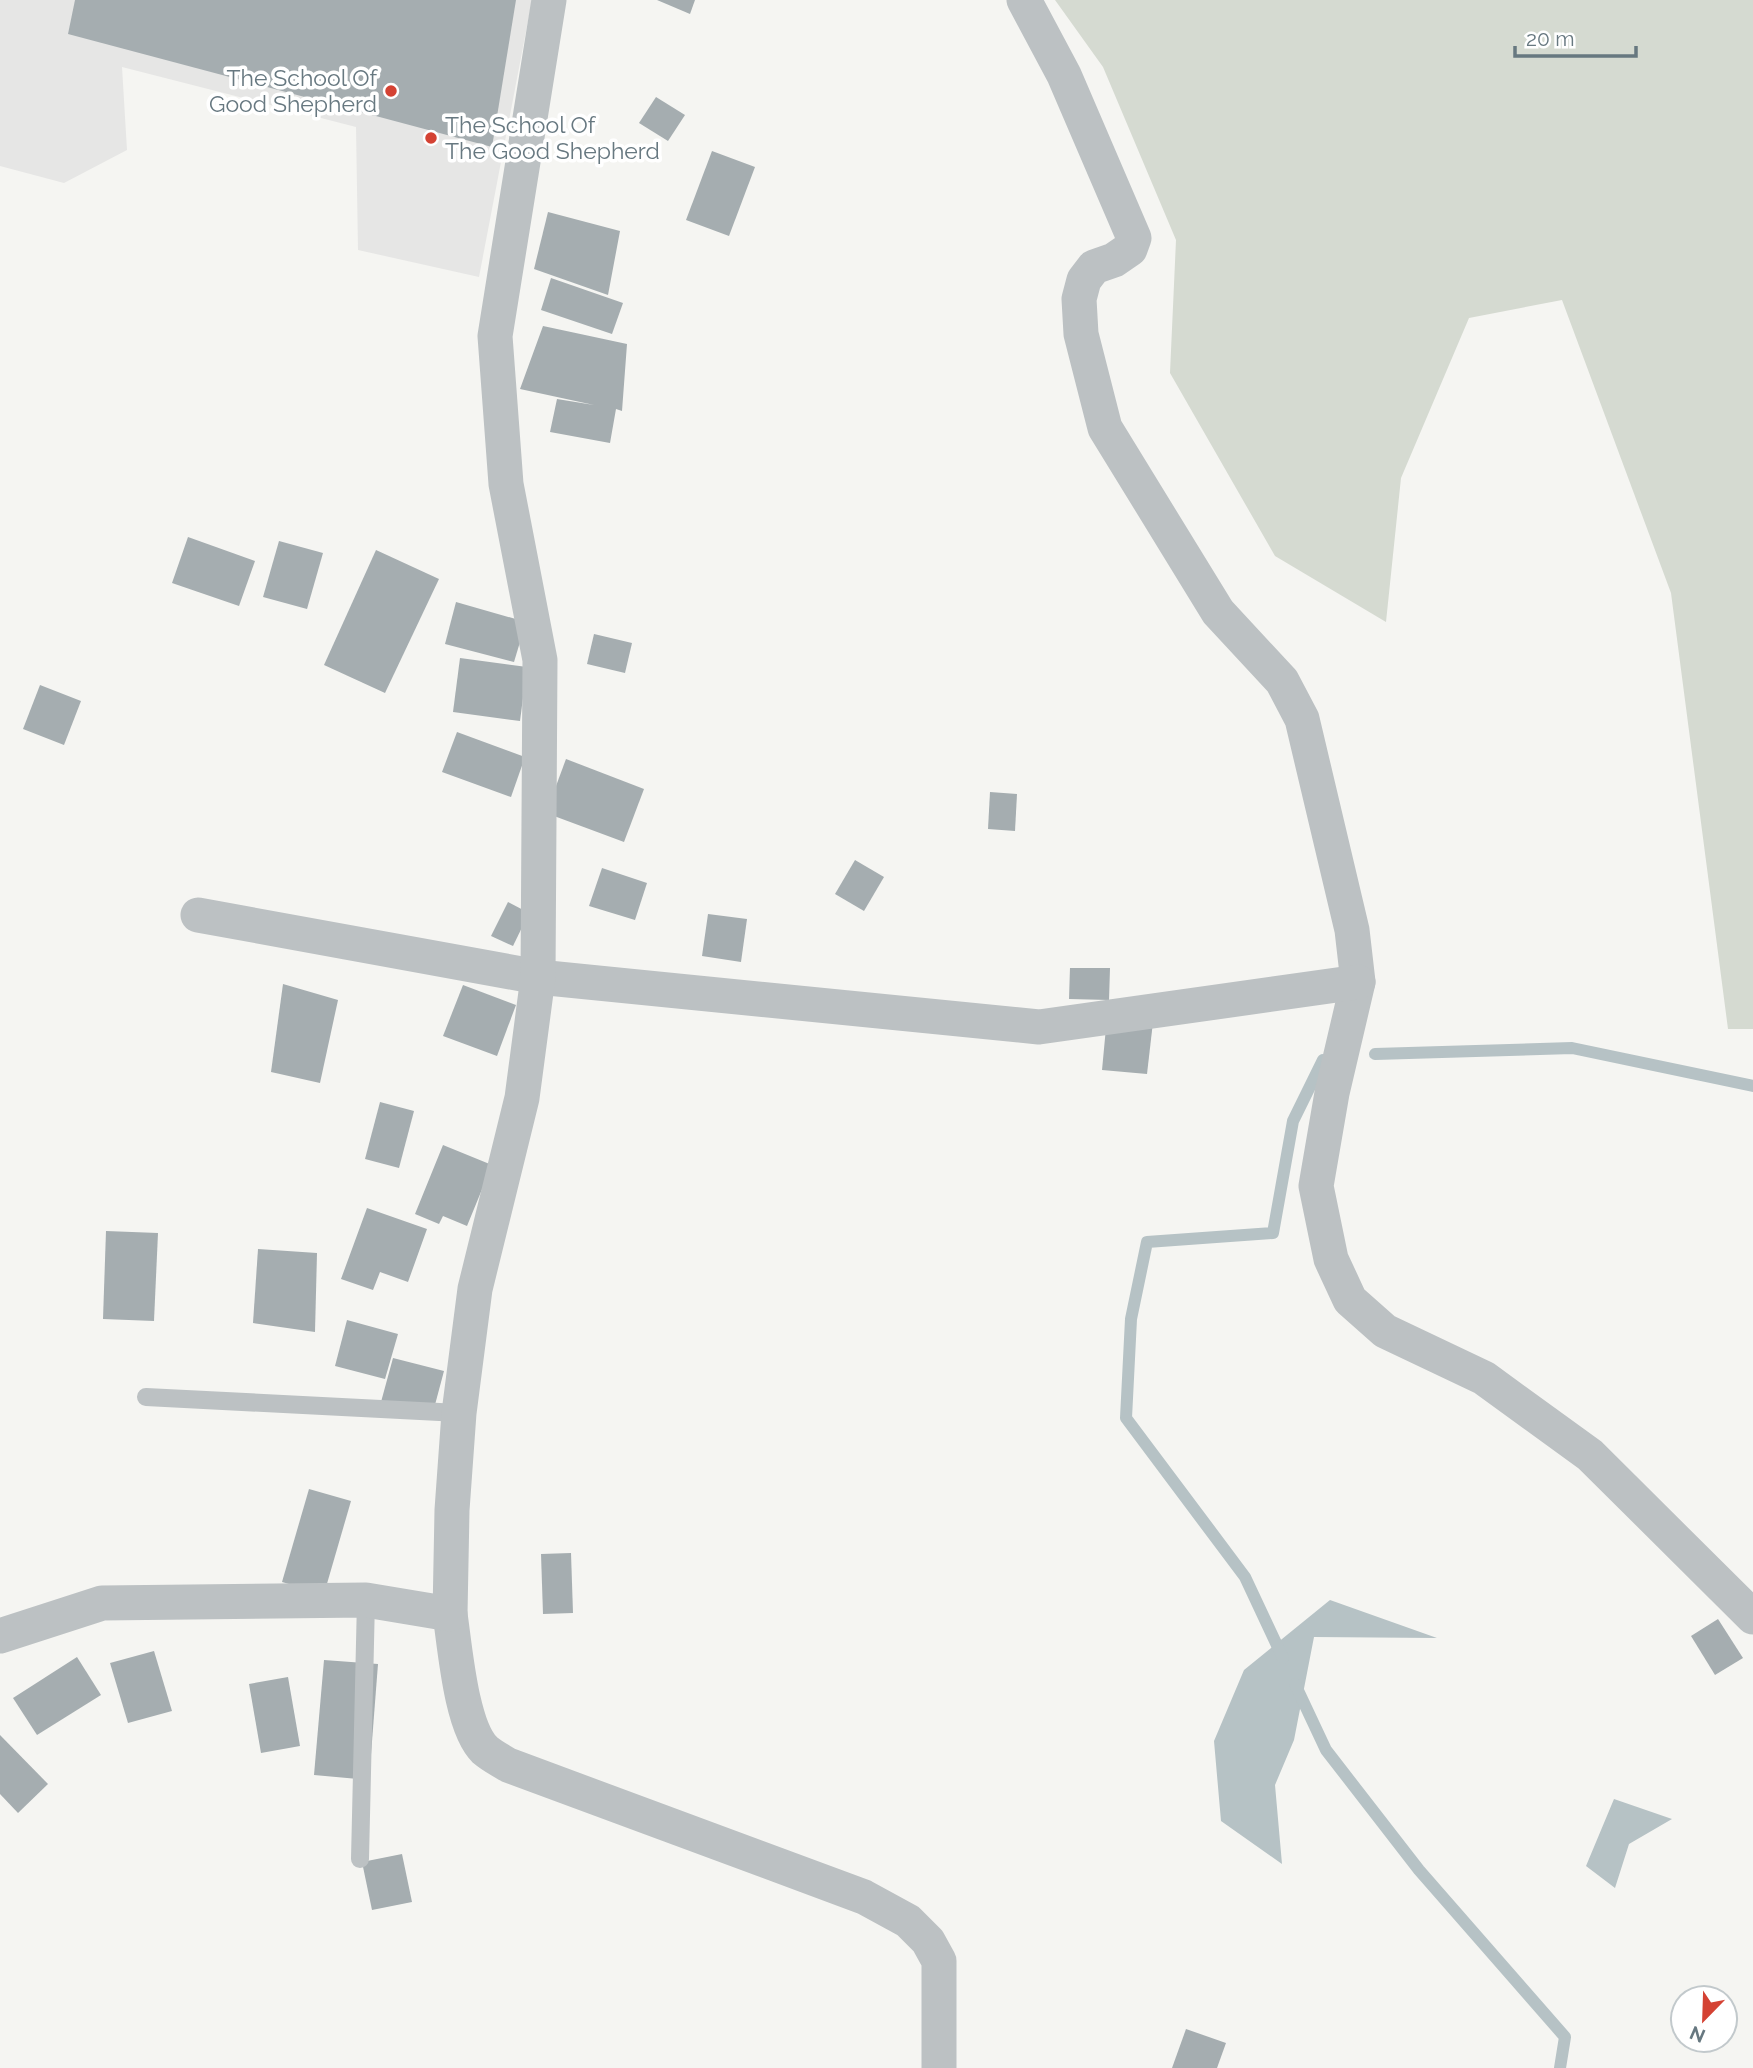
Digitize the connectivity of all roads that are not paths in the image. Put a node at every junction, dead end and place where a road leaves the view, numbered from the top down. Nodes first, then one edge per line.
1 (549, 0) edge
2 (1024, 0) edge
3 (198, 915) dead end
4 (538, 977) junction
5 (1358, 982) junction
6 (146, 1396) dead end
7 (459, 1413) junction
8 (366, 1600) junction
9 (450, 1614) junction
10 (1753, 1617) edge
11 (0, 1636) edge
12 (360, 1859) dead end
13 (939, 2068) edge

1 - 4 street
2 - 5 street
3 - 4 street
4 - 5 street
4 - 7 street
5 - 10 street
6 - 7 lane
7 - 9 street
8 - 9 street
8 - 11 street
8 - 12 lane
9 - 13 street

